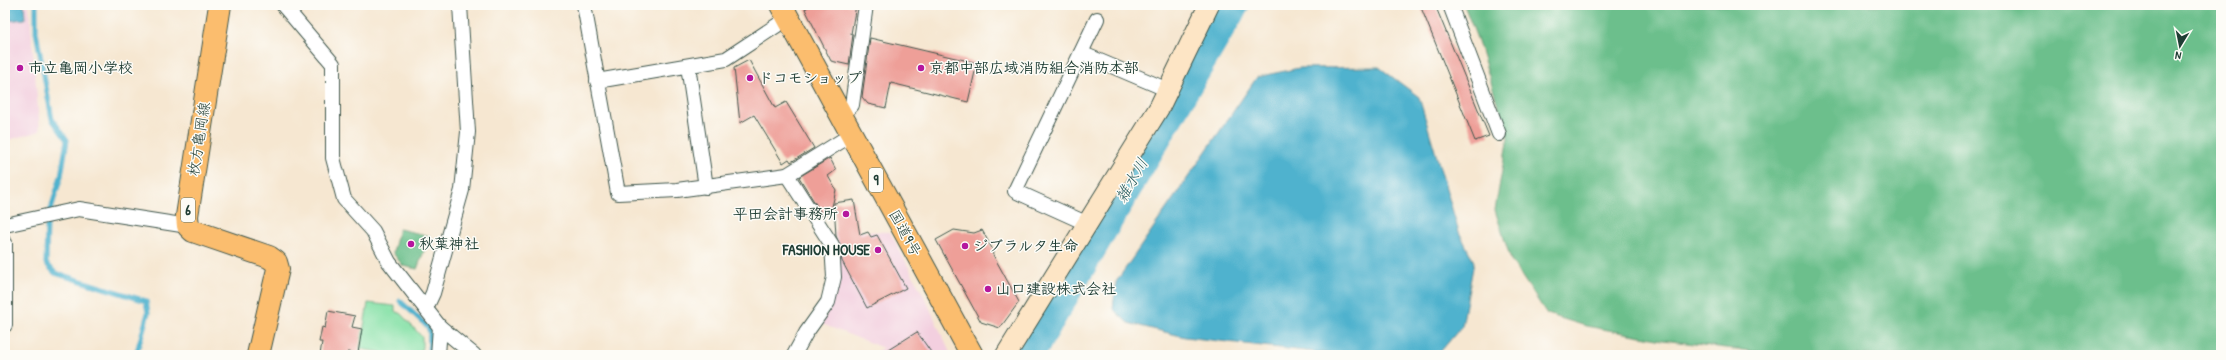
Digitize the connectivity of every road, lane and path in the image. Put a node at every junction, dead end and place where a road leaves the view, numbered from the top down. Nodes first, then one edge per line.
1 (220, 5) edge
2 (283, 5) edge
3 (460, 5) edge
4 (584, 5) edge
5 (866, 5) edge
6 (1209, 5) edge
7 (1450, 5) edge
8 (785, 12) edge
9 (1097, 19) dead end
10 (1081, 53) junction
11 (688, 66) junction
12 (597, 81) junction
13 (1168, 90) junction
14 (841, 115) junction
15 (1499, 134) dead end
16 (851, 135) junction
17 (787, 175) junction
18 (706, 187) junction
19 (1088, 224) junction
20 (5, 225) edge
21 (188, 226) junction
22 (5, 243) edge
23 (426, 308) junction
24 (5, 325) edge
25 (440, 327) junction
26 (258, 355) edge
27 (438, 355) edge
28 (474, 355) edge
29 (794, 355) edge
30 (972, 355) edge
31 (1006, 355) edge

1 - 21 main road, 枚方亀岡線 / 6
2 - 23 street
3 - 23 street
4 - 12 street
5 - 14 street
6 - 13 street
7 - 15 street
8 - 11 street
8 - 14 main road, 国道9号 / 9
9 - 10 street
10 - 13 street
10 - 19 street
11 - 12 street
11 - 18 street
12 - 18 street
13 - 19 street
14 - 16 main road, 国道9号 / 9
16 - 17 street
16 - 30 main road, 国道9号 / 9
17 - 18 street
17 - 29 street
19 - 31 street
20 - 21 street
21 - 26 main road, 6
22 - 24 street
23 - 25 street
25 - 27 street
25 - 28 street

